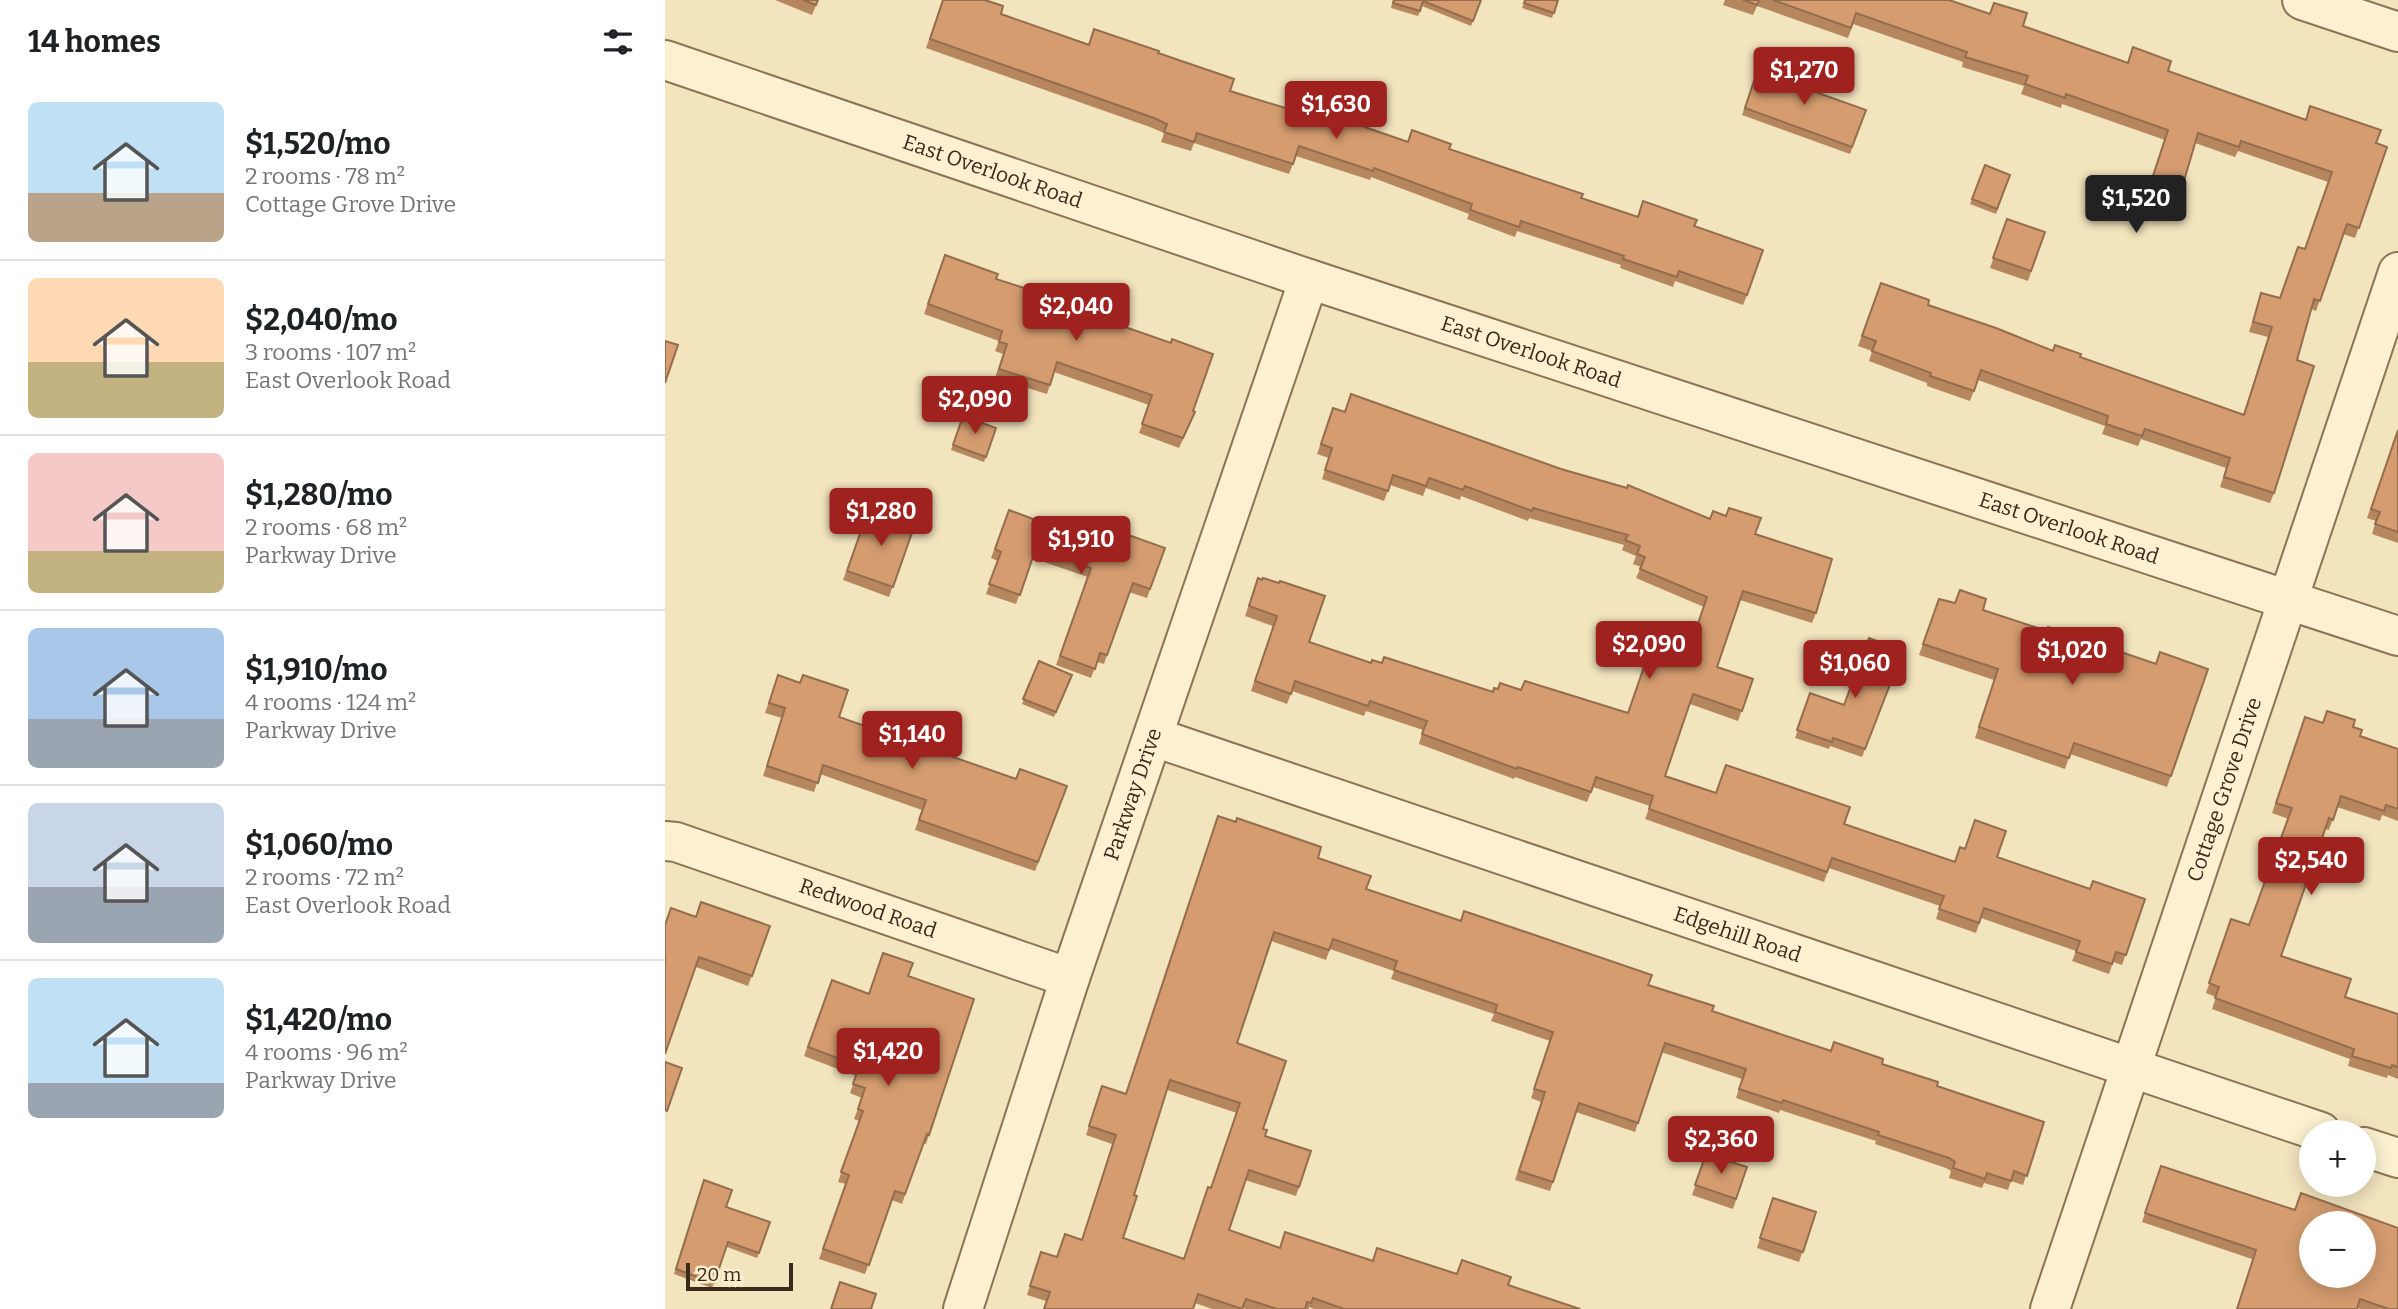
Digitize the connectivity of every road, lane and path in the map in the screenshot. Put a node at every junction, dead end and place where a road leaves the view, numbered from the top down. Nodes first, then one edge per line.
1 (2302, 0) edge
2 (2398, 32) edge
3 (665, 60) edge
4 (2398, 272) edge
5 (1309, 279) junction
6 (2290, 599) junction
7 (2398, 636) edge
8 (1154, 737) junction
9 (665, 841) edge
10 (1070, 978) junction
11 (2132, 1069) junction
12 (2299, 1125) edge
13 (2376, 1151) edge
14 (2398, 1158) edge
15 (963, 1309) edge
16 (2050, 1309) edge

1 - 2 street
3 - 5 street, East Overlook Road
4 - 6 street, Cottage Grove Drive
5 - 6 street, East Overlook Road
5 - 8 street, Parkway Drive
6 - 7 street, East Overlook Road
6 - 11 street, Cottage Grove Drive
8 - 10 street, Parkway Drive
8 - 11 street, Edgehill Road
9 - 10 street, Redwood Road
10 - 15 street, Parkway Drive
11 - 12 street, Edgehill Road
11 - 16 street, Cottage Grove Drive
13 - 14 street

